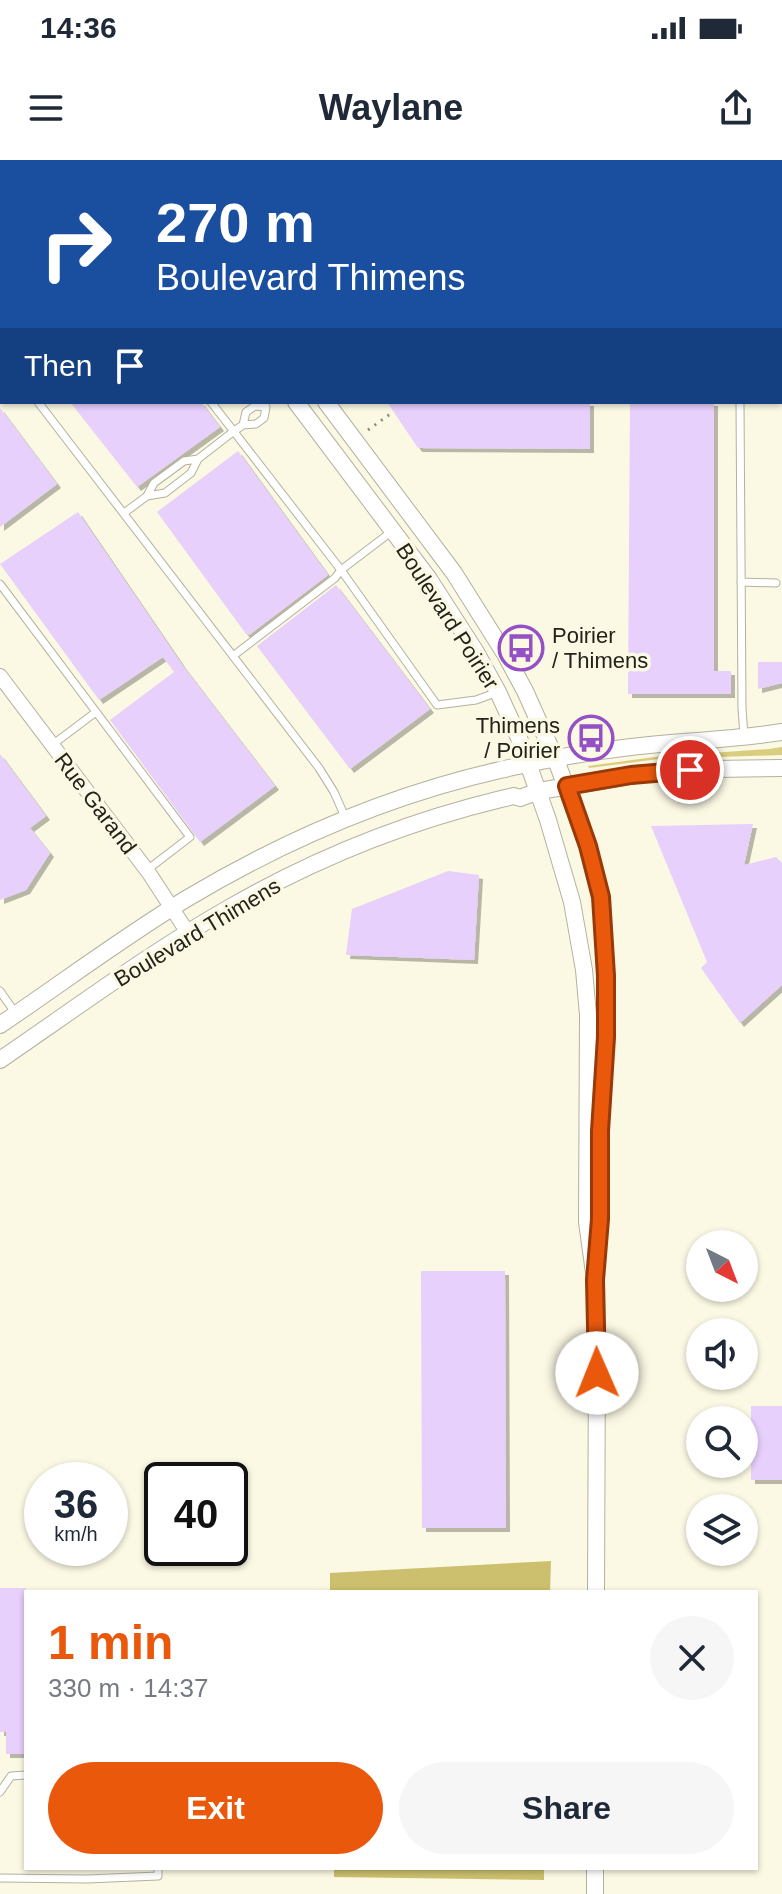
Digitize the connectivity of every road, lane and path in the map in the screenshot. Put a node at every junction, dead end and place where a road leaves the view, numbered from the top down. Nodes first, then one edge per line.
1 (40, 404) edge
2 (213, 404) edge
3 (298, 404) edge
4 (328, 404) edge
5 (740, 404) edge
6 (269, 405) edge
7 (393, 412) dead end
8 (243, 425) junction
9 (368, 430) dead end
10 (234, 431) junction
11 (198, 459) junction
12 (147, 496) junction
13 (124, 513) junction
14 (393, 530) junction
15 (341, 570) junction
16 (741, 582) junction
17 (776, 583) dead end
18 (0, 584) edge
19 (233, 656) junction
20 (0, 676) edge
21 (498, 692) junction
22 (96, 712) junction
23 (782, 732) edge
24 (745, 737) junction
25 (52, 745) junction
26 (556, 760) junction
27 (529, 765) junction
28 (782, 768) edge
29 (567, 786) junction
30 (539, 791) junction
31 (345, 820) junction
32 (147, 870) junction
33 (173, 908) junction
34 (188, 933) junction
35 (0, 991) edge
36 (16, 1014) junction
37 (0, 1025) edge
38 (0, 1060) edge
39 (595, 1280) junction
40 (596, 1590) edge
41 (24, 1775) edge
42 (0, 1792) edge
43 (158, 1870) edge
44 (595, 1870) edge
45 (0, 1878) edge
46 (595, 1894) edge

1 - 13 lane
2 - 10 lane
3 - 14 street, Boulevard Poirier
4 - 26 street, Boulevard Poirier
5 - 16 lane
6 - 8 lane
6 - 8 lane
7 - 9 path
8 - 10 lane
10 - 11 lane
10 - 15 lane
11 - 12 lane
11 - 12 lane
12 - 13 lane
13 - 19 lane
14 - 15 lane
14 - 21 street, Boulevard Poirier
15 - 19 lane
15 - 21 lane
16 - 17 lane
16 - 24 lane
18 - 22 lane
19 - 31 lane
20 - 25 street, Rue Garand
21 - 27 street, Boulevard Poirier
22 - 25 lane
22 - 32 lane
23 - 24 street, Boulevard Thimens
24 - 26 street, Boulevard Thimens
25 - 32 street, Rue Garand
26 - 27 street, Boulevard Thimens
26 - 29 street, Boulevard Poirier
27 - 30 street, Boulevard Poirier
27 - 31 street, Boulevard Thimens
28 - 29 street, Boulevard Thimens
29 - 30 street, Boulevard Thimens
29 - 39 street, Boulevard Poirier
30 - 34 street, Boulevard Thimens
30 - 39 street, Boulevard Poirier
31 - 33 street, Boulevard Thimens
32 - 33 street, Rue Garand
33 - 34 street, Rue Garand
33 - 36 street, Boulevard Thimens
34 - 38 street, Boulevard Thimens
35 - 36 lane
36 - 37 street, Boulevard Thimens
39 - 40 street, Boulevard Poirier
41 - 42 lane
43 - 45 lane
44 - 46 street

